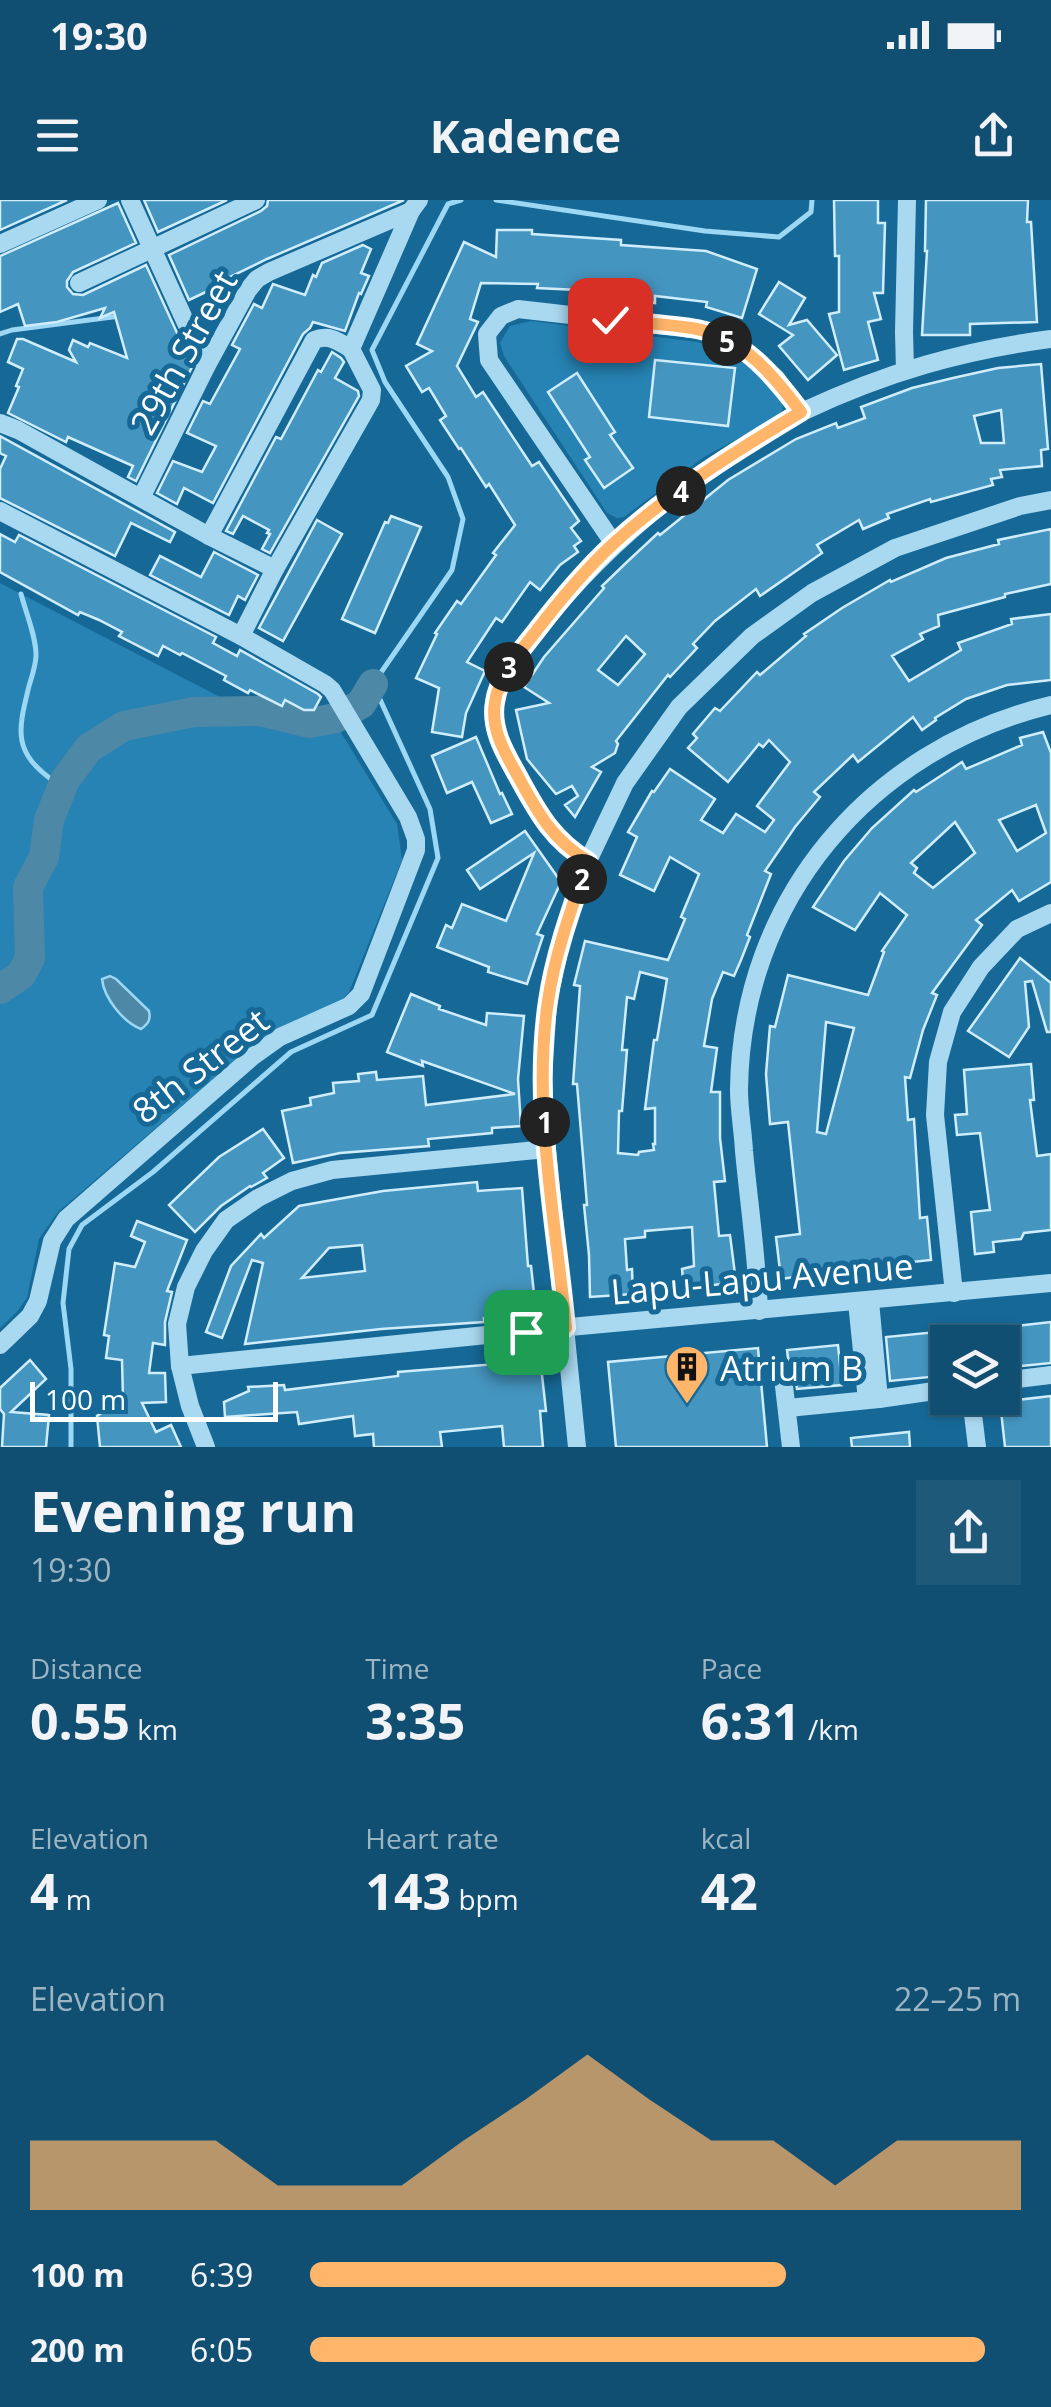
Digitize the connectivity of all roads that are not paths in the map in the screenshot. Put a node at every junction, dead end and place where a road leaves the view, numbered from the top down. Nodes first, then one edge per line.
1 (98, 200) edge
2 (130, 200) edge
3 (256, 200) edge
4 (907, 200) edge
5 (416, 206) edge
6 (0, 244) edge
7 (152, 248) junction
8 (79, 283) dead end
9 (1051, 339) edge
10 (351, 349) junction
11 (206, 367) junction
12 (905, 370) junction
13 (801, 412) junction
14 (0, 423) edge
15 (142, 498) junction
16 (1051, 500) edge
17 (0, 511) edge
18 (209, 536) junction
19 (614, 544) junction
20 (275, 570) junction
21 (240, 636) junction
22 (1051, 705) edge
23 (588, 861) junction
24 (1051, 913) edge
25 (546, 1149) junction
26 (1051, 1283) edge
27 (954, 1293) junction
28 (863, 1301) junction
29 (759, 1311) junction
30 (566, 1328) junction
31 (0, 1345) edge
32 (180, 1366) junction
33 (782, 1369) dead end
34 (1051, 1375) edge
35 (1020, 1379) edge
36 (930, 1392) edge
37 (873, 1400) junction
38 (788, 1408) junction
39 (973, 1415) edge
40 (206, 1447) edge
41 (577, 1447) edge
42 (792, 1447) edge
43 (976, 1447) edge

1 - 6 street
2 - 7 street
3 - 7 street
4 - 12 street
5 - 10 street, 29th Street
5 - 11 street, 29th Street
7 - 8 street
7 - 11 street
9 - 12 street
10 - 18 street
10 - 20 street
11 - 15 street, 29th Street
12 - 13 street
13 - 19 street
13 - 19 street
14 - 15 street
15 - 18 street
16 - 23 street
17 - 21 street, 8th Street
18 - 20 street
19 - 23 street
20 - 21 street
21 - 31 street, 8th Street
22 - 29 street
23 - 25 street
24 - 27 street
25 - 30 street
25 - 32 street
26 - 27 street, Lapu-Lapu Avenue
27 - 28 street, Lapu-Lapu Avenue
28 - 29 street, Lapu-Lapu Avenue
28 - 37 street
29 - 30 street, Lapu-Lapu Avenue
30 - 32 street, Lapu-Lapu Avenue
30 - 41 street
32 - 40 street
33 - 38 street
34 - 35 street
36 - 37 street
37 - 38 street
38 - 42 street
39 - 43 street

